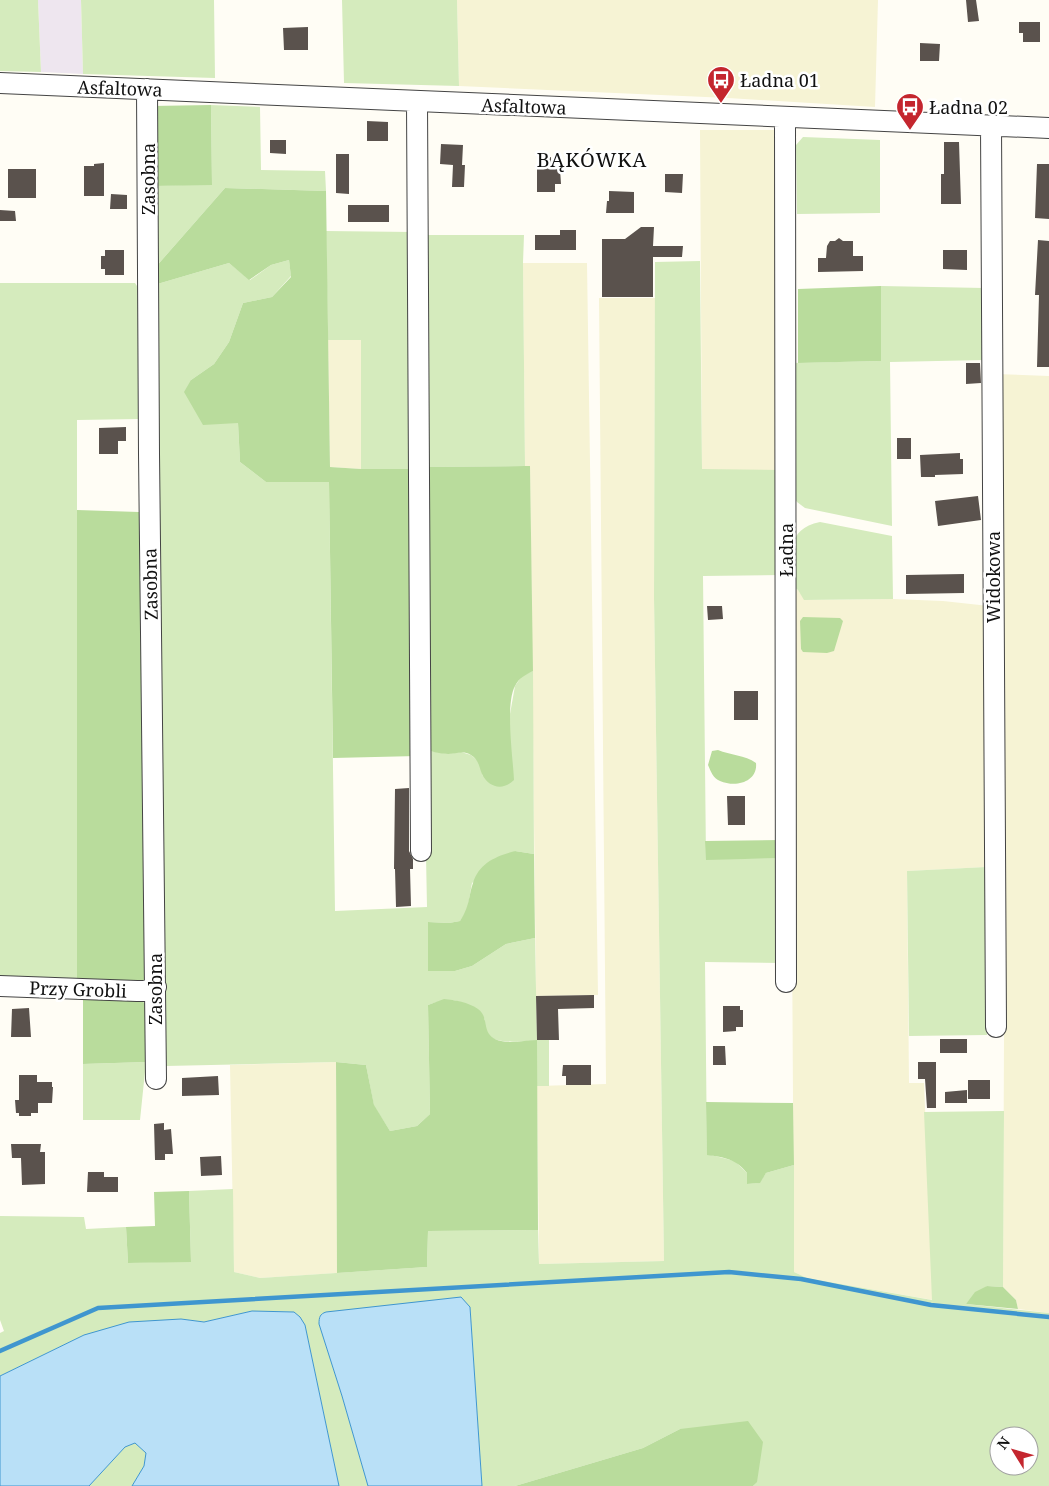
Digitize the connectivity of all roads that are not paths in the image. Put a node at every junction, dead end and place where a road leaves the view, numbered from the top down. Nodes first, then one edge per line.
1 (0, 83) edge
2 (147, 89) junction
3 (417, 102) junction
4 (785, 117) junction
5 (991, 126) junction
6 (1049, 128) edge
7 (421, 851) dead end
8 (786, 982) dead end
9 (0, 986) edge
10 (156, 987) junction
11 (996, 1027) dead end
12 (156, 1079) dead end

1 - 2 street, Asfaltowa
2 - 3 street, Asfaltowa
2 - 10 street, Zasobna
3 - 4 street, Asfaltowa
3 - 7 street
4 - 5 street, Asfaltowa
4 - 8 street, Ładna
5 - 6 street, Asfaltowa
5 - 11 street, Widokowa
9 - 10 street, Przy Grobli
10 - 12 street, Zasobna

